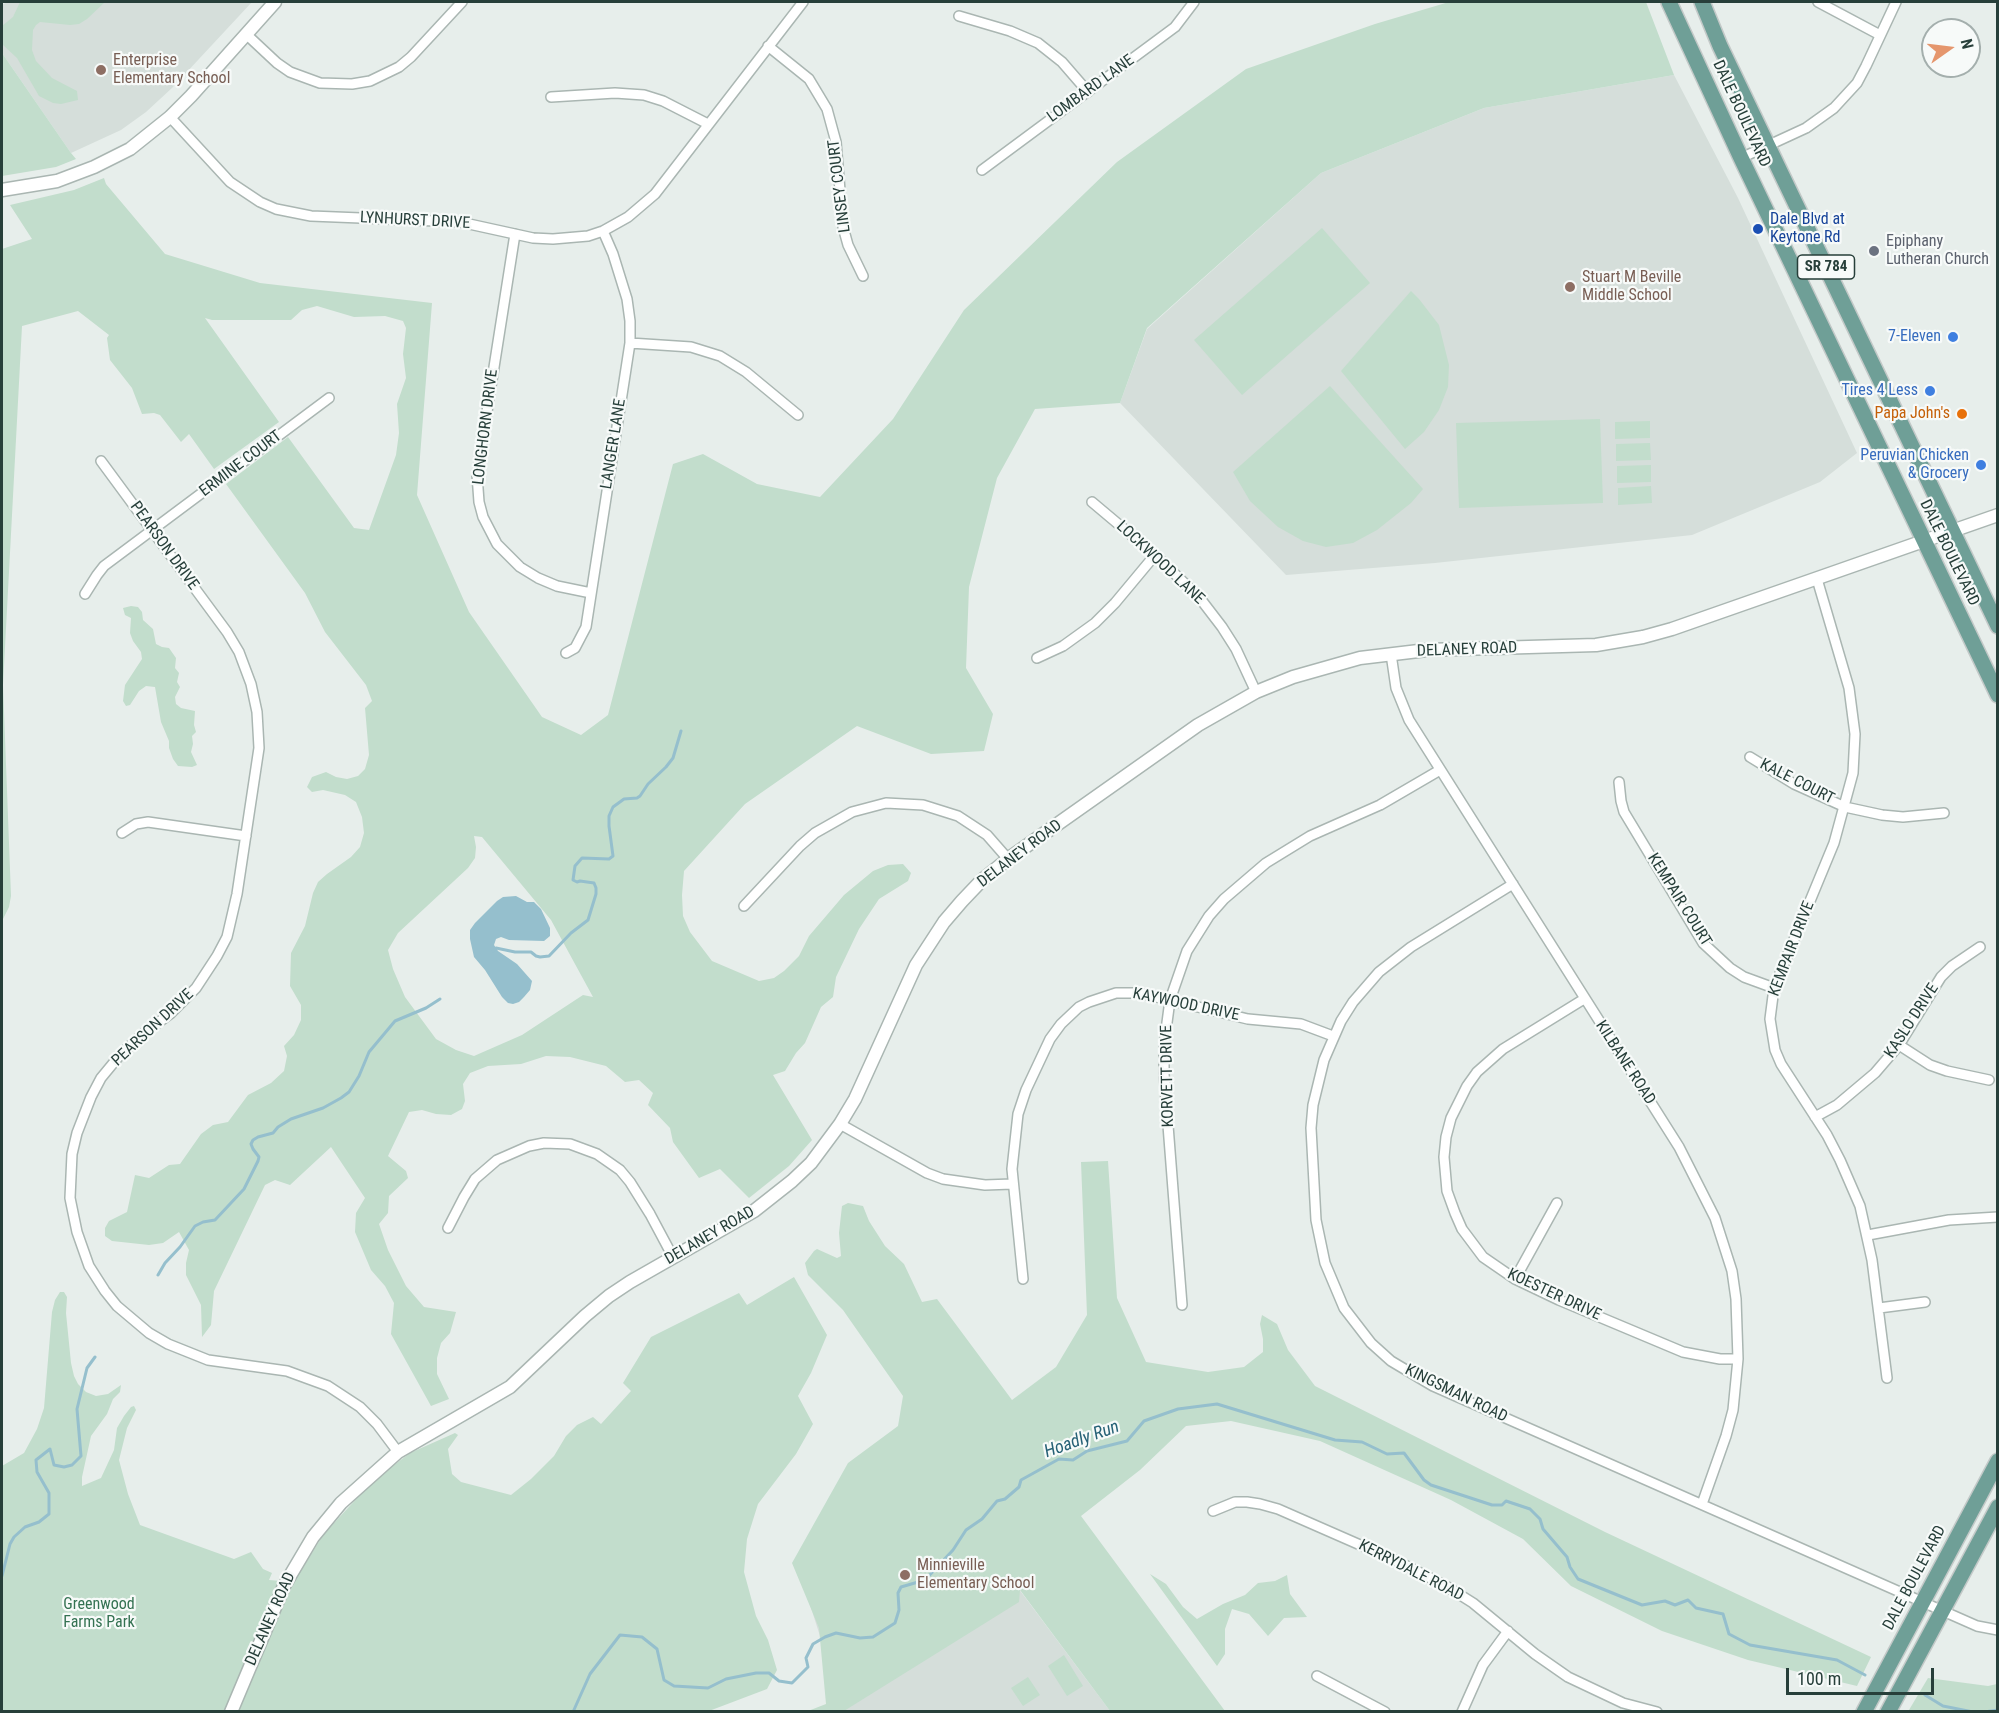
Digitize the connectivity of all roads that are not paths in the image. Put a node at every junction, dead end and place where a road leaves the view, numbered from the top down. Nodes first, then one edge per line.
1 (275, 2) edge
2 (462, 2) edge
3 (803, 2) edge
4 (1194, 2) edge
5 (1669, 2) edge
6 (1702, 2) edge
7 (1818, 2) edge
8 (1896, 2) edge
9 (959, 16) dead end
10 (246, 34) junction
11 (1880, 35) junction
12 (768, 46) junction
13 (1088, 92) junction
14 (551, 97) dead end
15 (170, 117) junction
16 (708, 124) junction
17 (1768, 146) junction
18 (1741, 158) junction
19 (982, 170) dead end
20 (2, 190) edge
21 (603, 231) junction
22 (515, 234) junction
23 (863, 276) dead end
24 (630, 343) junction
25 (328, 398) dead end
26 (798, 415) dead end
27 (101, 461) dead end
28 (1092, 502) dead end
29 (1998, 515) edge
30 (153, 530) junction
31 (1952, 531) junction
32 (1923, 541) junction
33 (1155, 555) junction
34 (1816, 579) junction
35 (591, 593) junction
36 (85, 594) dead end
37 (1998, 626) edge
38 (566, 653) dead end
39 (1391, 654) junction
40 (1037, 658) dead end
41 (1256, 692) junction
42 (1998, 695) edge
43 (1750, 757) dead end
44 (1440, 770) junction
45 (1619, 782) dead end
46 (1845, 807) junction
47 (1944, 813) dead end
48 (122, 833) dead end
49 (246, 836) junction
50 (1008, 859) junction
51 (1513, 884) junction
52 (744, 906) dead end
53 (1980, 947) dead end
54 (1774, 988) junction
55 (1584, 999) junction
56 (1170, 1000) junction
57 (1333, 1036) junction
58 (1899, 1045) junction
59 (1989, 1080) dead end
60 (1815, 1117) junction
61 (840, 1124) junction
62 (1012, 1184) junction
63 (1557, 1203) dead end
64 (1998, 1217) edge
65 (448, 1228) dead end
66 (1868, 1235) junction
67 (674, 1257) junction
68 (1023, 1279) dead end
69 (1515, 1279) junction
70 (1925, 1302) dead end
71 (1182, 1305) dead end
72 (1879, 1308) junction
73 (1738, 1359) junction
74 (1887, 1378) dead end
75 (398, 1452) junction
76 (1998, 1461) edge
77 (1702, 1504) junction
78 (1998, 1507) edge
79 (1213, 1511) dead end
80 (1923, 1601) junction
81 (1942, 1610) junction
82 (1998, 1630) edge
83 (1508, 1631) junction
84 (1317, 1676) dead end
85 (231, 1712) edge
86 (1384, 1712) edge
87 (1462, 1712) edge
88 (1657, 1712) edge
89 (1864, 1712) edge
90 (1888, 1712) edge

1 - 10 street
2 - 10 street
3 - 12 street, LYNHURST DRIVE
4 - 13 street, LOMBARD LANE
5 - 18 main road, DALE BOULEVARD / SR 784
6 - 17 main road, DALE BOULEVARD / SR 784
7 - 11 street
8 - 11 street
9 - 13 street
10 - 15 street
11 - 17 street
12 - 16 street, LYNHURST DRIVE
12 - 23 street, LINSEY COURT
13 - 19 street, LOMBARD LANE
14 - 16 street
15 - 20 street
15 - 22 street, LYNHURST DRIVE
16 - 21 street, LYNHURST DRIVE
17 - 18 street
17 - 31 main road, DALE BOULEVARD / SR 784
18 - 32 main road, DALE BOULEVARD / SR 784
21 - 22 street, LYNHURST DRIVE
21 - 24 street, LANGER LANE
22 - 35 street, LONGHORN DRIVE
24 - 26 street
24 - 35 street, LANGER LANE
25 - 30 street, ERMINE COURT
27 - 30 street, PEARSON DRIVE
28 - 33 street, LOCKWOOD LANE
29 - 31 street, DELANEY ROAD
30 - 36 street, ERMINE COURT
30 - 49 street, PEARSON DRIVE
31 - 32 street, DELANEY ROAD
31 - 37 main road, DALE BOULEVARD / SR 784
32 - 34 street, DELANEY ROAD
32 - 42 main road, DALE BOULEVARD / SR 784
33 - 40 street
33 - 41 street, LOCKWOOD LANE
34 - 39 street, DELANEY ROAD
34 - 46 street, KEMPAIR DRIVE
35 - 38 street, LANGER LANE
39 - 41 street, DELANEY ROAD
39 - 44 street, KILBANE ROAD
41 - 50 street, DELANEY ROAD
43 - 46 street, KALE COURT
44 - 51 street, KILBANE ROAD
44 - 56 street, KORVETT DRIVE
45 - 54 street, KEMPAIR COURT
46 - 47 street, KALE COURT
46 - 54 street, KEMPAIR DRIVE
48 - 49 street
49 - 75 street, PEARSON DRIVE
50 - 52 street
50 - 61 street, DELANEY ROAD
51 - 55 street, KILBANE ROAD
51 - 57 street, KINGSMAN ROAD
53 - 58 street, KASLO DRIVE
54 - 60 street, KEMPAIR DRIVE
55 - 69 street, KOESTER DRIVE
55 - 73 street, KILBANE ROAD
56 - 57 street, KAYWOOD DRIVE
56 - 62 street, KAYWOOD DRIVE
56 - 71 street, KORVETT DRIVE
57 - 77 street, KINGSMAN ROAD
58 - 59 street
58 - 60 street, KASLO DRIVE
60 - 66 street, KEMPAIR DRIVE
61 - 62 street
61 - 67 street, DELANEY ROAD
62 - 68 street, KAYWOOD DRIVE
63 - 69 street
64 - 66 street
65 - 67 street
66 - 72 street, KEMPAIR DRIVE
67 - 75 street, DELANEY ROAD
69 - 73 street, KOESTER DRIVE
70 - 72 street
72 - 74 street, KEMPAIR DRIVE
73 - 77 street, KILBANE ROAD
75 - 85 street, DELANEY ROAD
76 - 80 main road, DALE BOULEVARD
77 - 80 street, KINGSMAN ROAD
78 - 81 main road
79 - 83 street, KERRYDALE ROAD
80 - 81 street, KINGSMAN ROAD
80 - 89 main road, DALE BOULEVARD
81 - 82 street, KINGSMAN ROAD
81 - 90 main road
83 - 87 street
83 - 88 street, KERRYDALE ROAD
84 - 86 street

